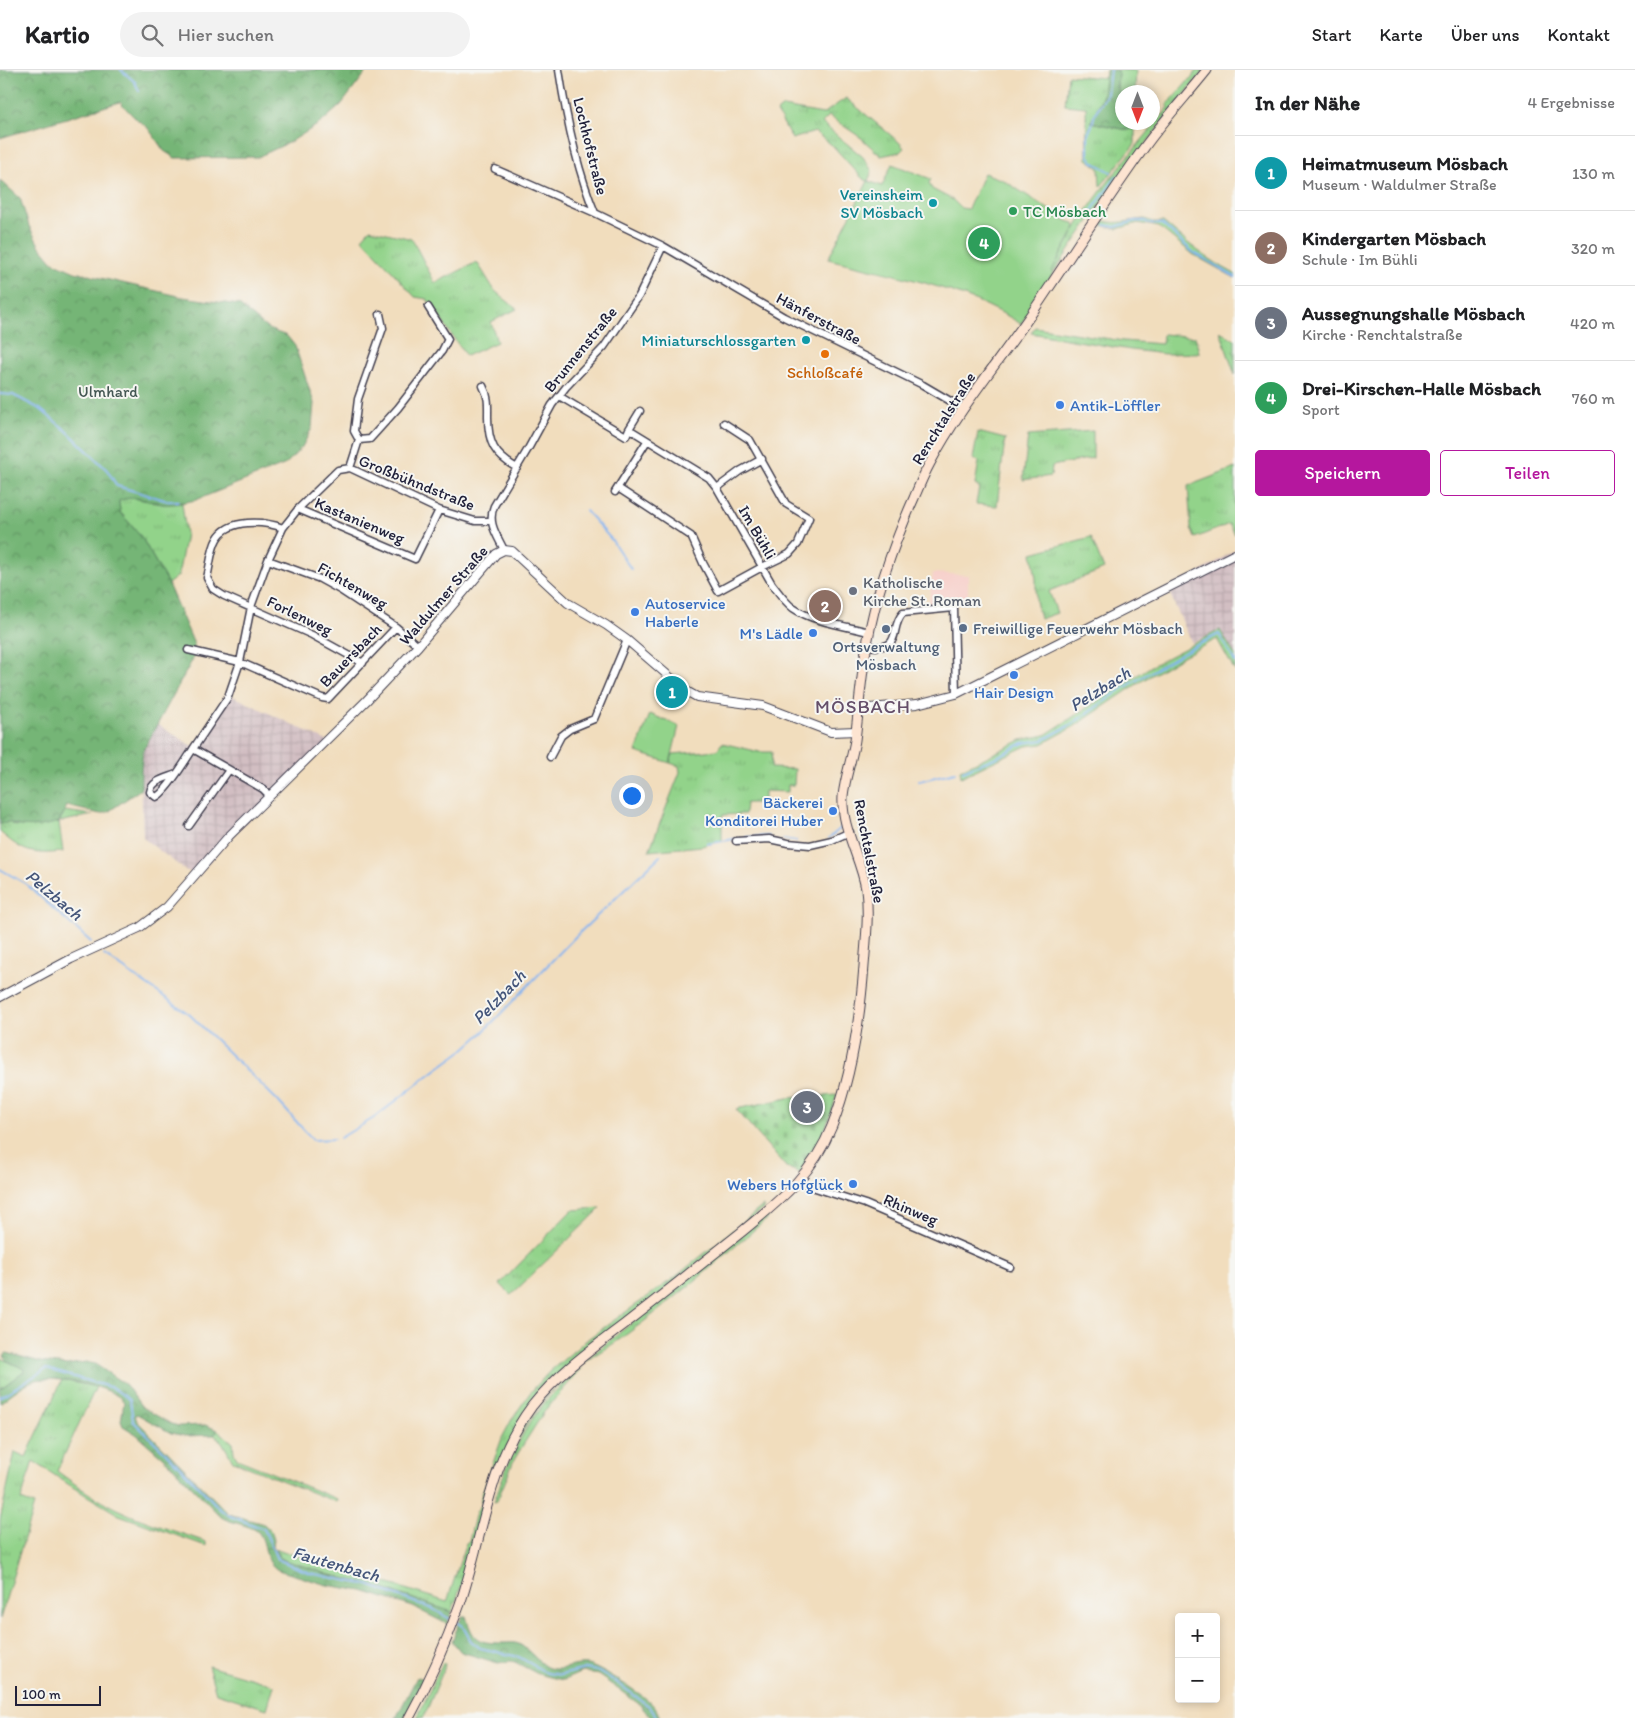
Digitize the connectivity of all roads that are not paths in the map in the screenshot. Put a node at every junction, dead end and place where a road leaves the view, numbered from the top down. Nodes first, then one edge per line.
1 (559, 70) edge
2 (1207, 70) edge
3 (495, 169) dead end
4 (595, 213) junction
5 (664, 246) junction
6 (428, 307) dead end
7 (380, 314) dead end
8 (483, 386) dead end
9 (559, 396) junction
10 (964, 409) junction
11 (640, 411) dead end
12 (724, 424) dead end
13 (629, 429) junction
14 (359, 440) junction
15 (647, 442) junction
16 (762, 459) junction
17 (350, 468) junction
18 (517, 468) junction
19 (717, 488) junction
20 (298, 509) junction
21 (439, 510) junction
22 (491, 521) junction
23 (283, 528) junction
24 (504, 550) junction
25 (1235, 554) edge
26 (268, 560) junction
27 (762, 567) junction
28 (252, 608) junction
29 (396, 627) junction
30 (870, 632) junction
31 (627, 640) junction
32 (418, 646) junction
33 (867, 646) junction
34 (188, 650) dead end
35 (240, 662) junction
36 (363, 663) junction
37 (956, 694) junction
38 (858, 710) junction
39 (856, 732) junction
40 (193, 748) junction
41 (550, 757) dead end
42 (230, 770) junction
43 (176, 774) dead end
44 (270, 796) junction
45 (189, 826) dead end
46 (850, 832) junction
47 (736, 841) dead end
48 (0, 997) edge
49 (800, 1180) junction
50 (1010, 1267) dead end
51 (410, 1718) edge

1 - 4 street, Lochhofstraße
2 - 10 main road, Renchtalstraße
3 - 4 street
4 - 5 street, Lochhofstraße
5 - 9 street, Brunnenstraße
5 - 10 street, Hänferstraße
6 - 14 street
7 - 14 street
8 - 18 street
9 - 13 street, Im Bühli
9 - 18 street, Brunnenstraße
10 - 30 main road, Renchtalstraße
11 - 13 street
12 - 16 street
13 - 15 street, Im Bühli
14 - 17 street
15 - 19 street, Im Bühli
15 - 27 street
16 - 19 street
16 - 27 street
17 - 20 street, Großbühndstraße
17 - 21 street, Großbühndstraße
18 - 22 street, Brunnenstraße
19 - 27 street, Im Bühli
20 - 21 street, Kastanienweg
20 - 23 street, Großbühndstraße
21 - 22 street, Großbühndstraße
22 - 24 street
23 - 26 street, Großbühndstraße
23 - 28 street, Forlenweg
24 - 31 street, Waldulmer Straße
24 - 32 street, Waldulmer Straße
25 - 37 street
26 - 28 street, Großbühndstraße
26 - 29 street, Fichtenweg
27 - 30 street, Im Bühli
28 - 35 street, Großbühndstraße
28 - 36 street, Forlenweg
29 - 32 street, Fichtenweg
29 - 36 street, Bauersbach
30 - 33 main road, Renchtalstraße
31 - 39 street, Waldulmer Straße
31 - 41 street
32 - 44 street, Waldulmer Straße
33 - 37 street
33 - 38 main road, Renchtalstraße
34 - 35 street
35 - 36 street, Bauersbach
35 - 40 street, Großbühndstraße
37 - 38 street
38 - 39 main road, Renchtalstraße
39 - 46 main road, Renchtalstraße
40 - 42 street
40 - 43 street, Großbühndstraße
42 - 44 street
42 - 45 street
44 - 48 street, Waldulmer Straße
46 - 47 street
46 - 49 main road, Renchtalstraße
49 - 50 street, Rhinweg
49 - 51 main road, Renchtalstraße

